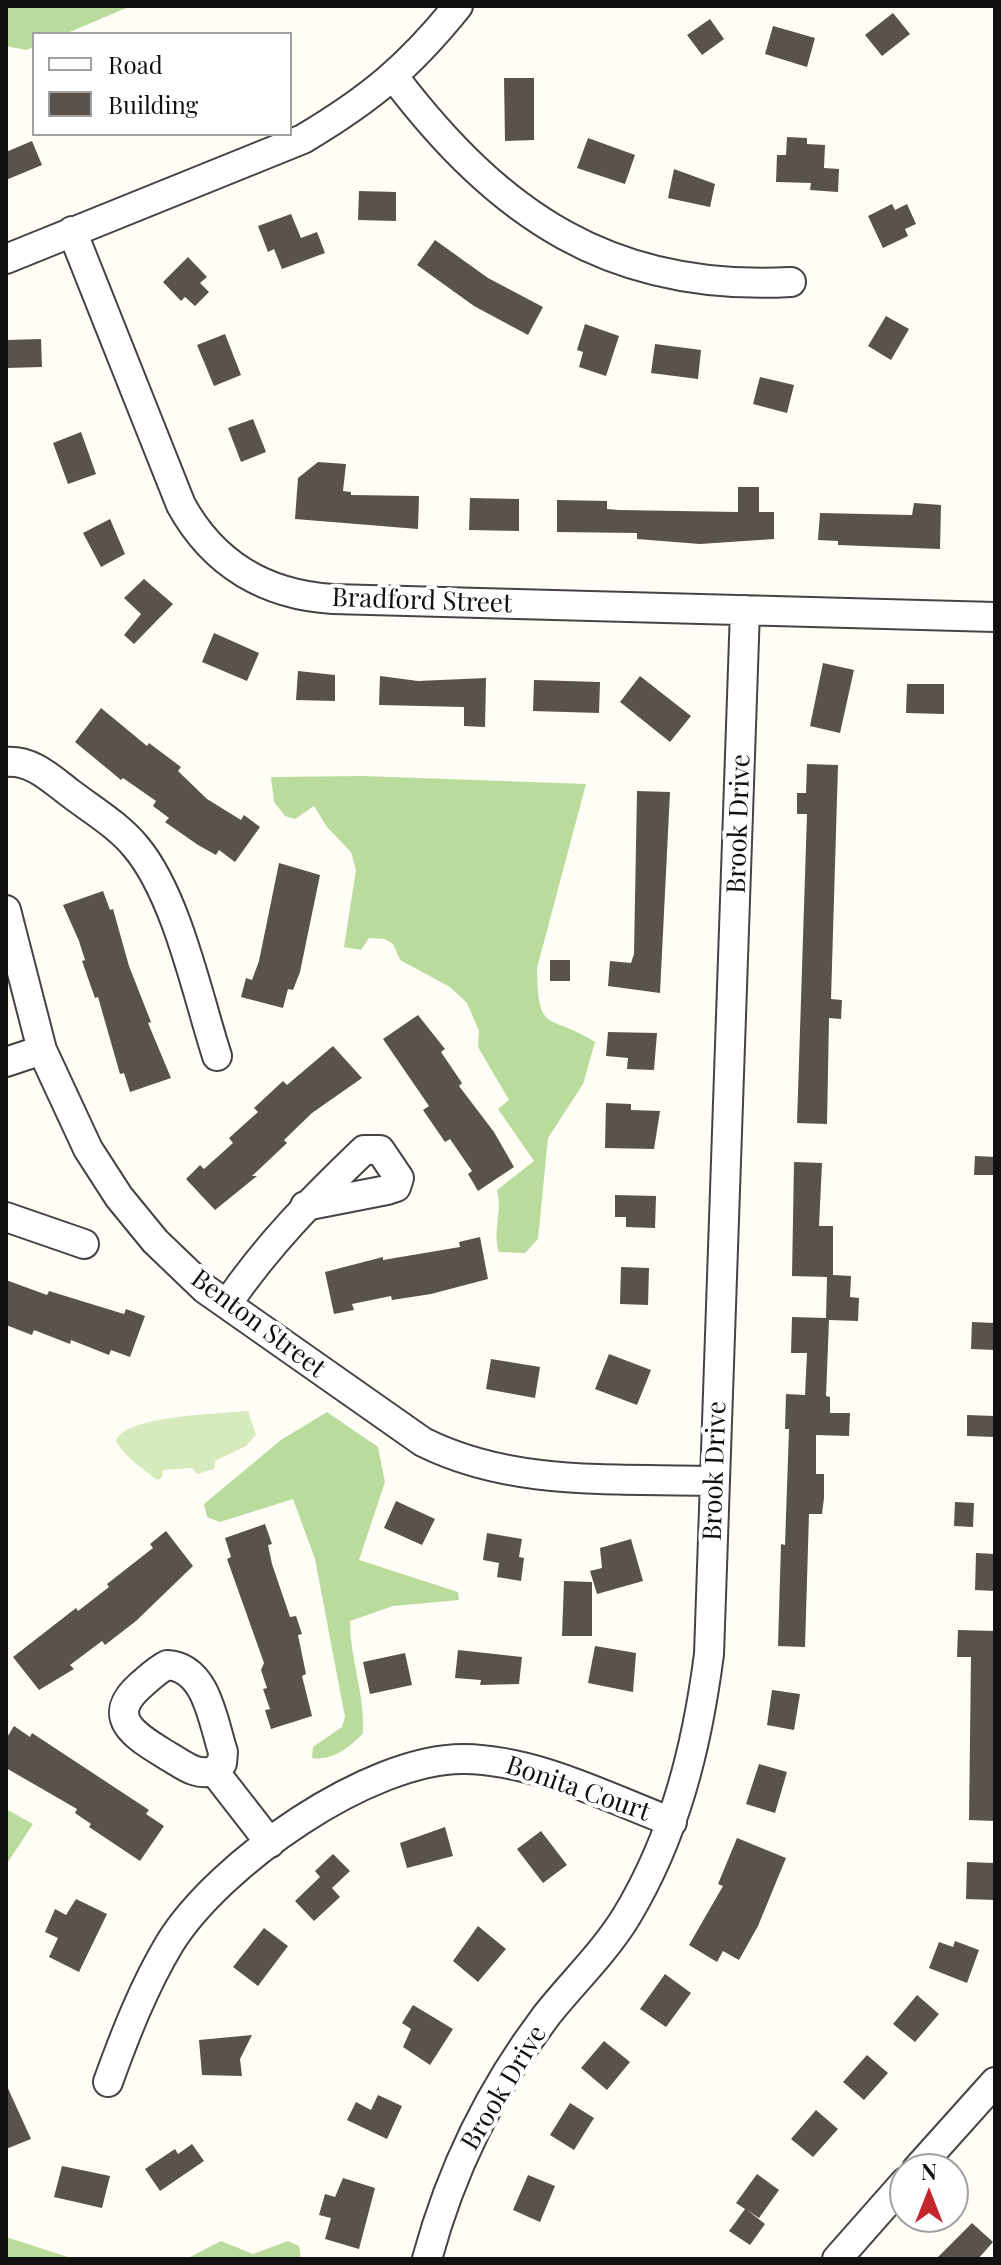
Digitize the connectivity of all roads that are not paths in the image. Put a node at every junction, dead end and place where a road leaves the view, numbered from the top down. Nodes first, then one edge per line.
1 (458, 6) edge
2 (394, 77) junction
3 (72, 231) junction
4 (6, 259) edge
5 (791, 282) dead end
6 (745, 610) junction
7 (995, 617) edge
8 (6, 762) edge
9 (6, 910) edge
10 (42, 1050) junction
11 (217, 1056) dead end
12 (6, 1062) edge
13 (305, 1206) dead end
14 (6, 1217) edge
15 (84, 1244) dead end
16 (227, 1304) junction
17 (714, 1481) junction
18 (214, 1771) dead end
19 (672, 1822) junction
20 (270, 1843) junction
21 (108, 2082) dead end
22 (995, 2082) edge
23 (931, 2153) edge
24 (889, 2200) edge
25 (427, 2259) edge
26 (837, 2259) edge

1 - 2 street
2 - 3 street
2 - 5 street
3 - 4 street
3 - 6 street, Bradford Street
6 - 7 street, Bradford Street
6 - 17 street, Brook Drive
8 - 11 street
9 - 10 street, Benton Street
10 - 12 street
10 - 16 street, Benton Street
13 - 16 street
14 - 15 street
16 - 17 street, Benton Street
17 - 19 street, Brook Drive
18 - 20 street
19 - 20 street, Bonita Court
19 - 25 street, Brook Drive
20 - 21 street, Bonita Court
22 - 23 street
24 - 26 street

